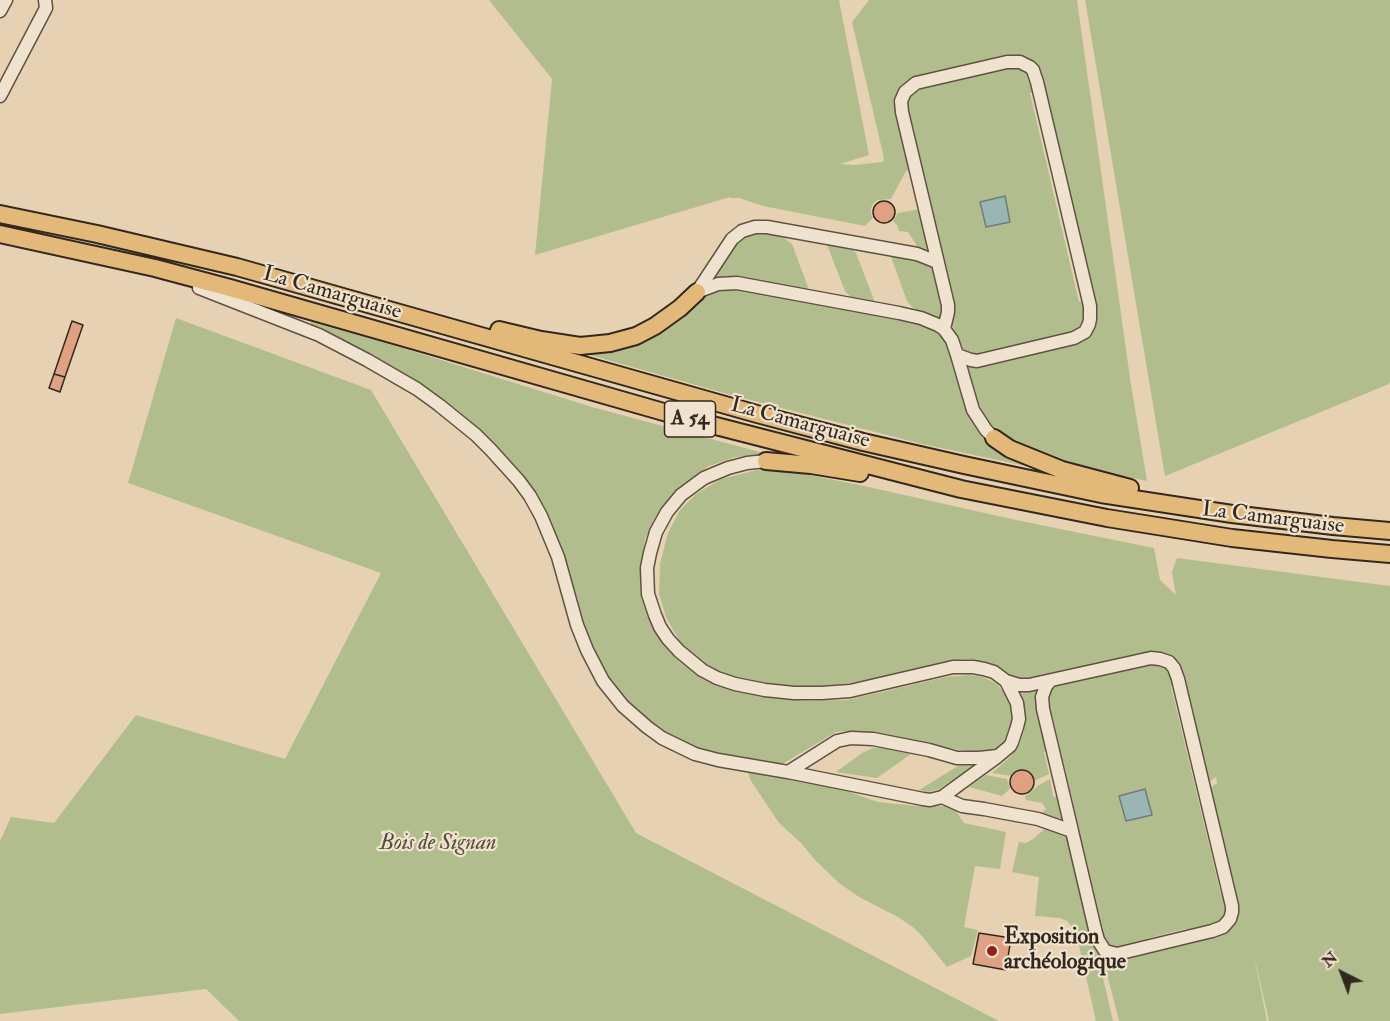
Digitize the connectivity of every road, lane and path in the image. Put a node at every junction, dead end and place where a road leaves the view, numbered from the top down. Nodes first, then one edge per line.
1 (6, 0) edge
2 (45, 0) edge
3 (0, 11) edge
4 (0, 96) edge
5 (0, 214) edge
6 (0, 234) edge
7 (87, 252) junction
8 (937, 262) junction
9 (284, 280) junction
10 (199, 288) joint
11 (697, 292) junction
12 (944, 329) junction
13 (957, 355) junction
14 (994, 438) joint
15 (766, 461) joint
16 (962, 489) junction
17 (1327, 525) junction
18 (1390, 531) edge
19 (1390, 554) edge
20 (1006, 681) junction
21 (1050, 681) junction
22 (998, 756) junction
23 (788, 772) junction
24 (942, 797) junction
25 (1072, 831) junction

1 - 3 street
2 - 4 street
5 - 9 highway, La Camarguaise / A 54
6 - 7 highway, La Camarguaise / A 54
7 - 10 highway
7 - 16 highway, La Camarguaise / A 54
8 - 11 street
8 - 12 street
8 - 13 street
9 - 11 highway
9 - 17 highway, La Camarguaise / A 54
10 - 23 street
11 - 12 street
12 - 13 street
13 - 14 street
14 - 17 highway
15 - 16 highway
15 - 20 street
16 - 19 highway, La Camarguaise / A 54
17 - 18 highway, La Camarguaise / A 54
20 - 21 street
20 - 22 street
21 - 25 street
21 - 25 street
22 - 23 street
22 - 24 street
23 - 24 street
24 - 25 street

